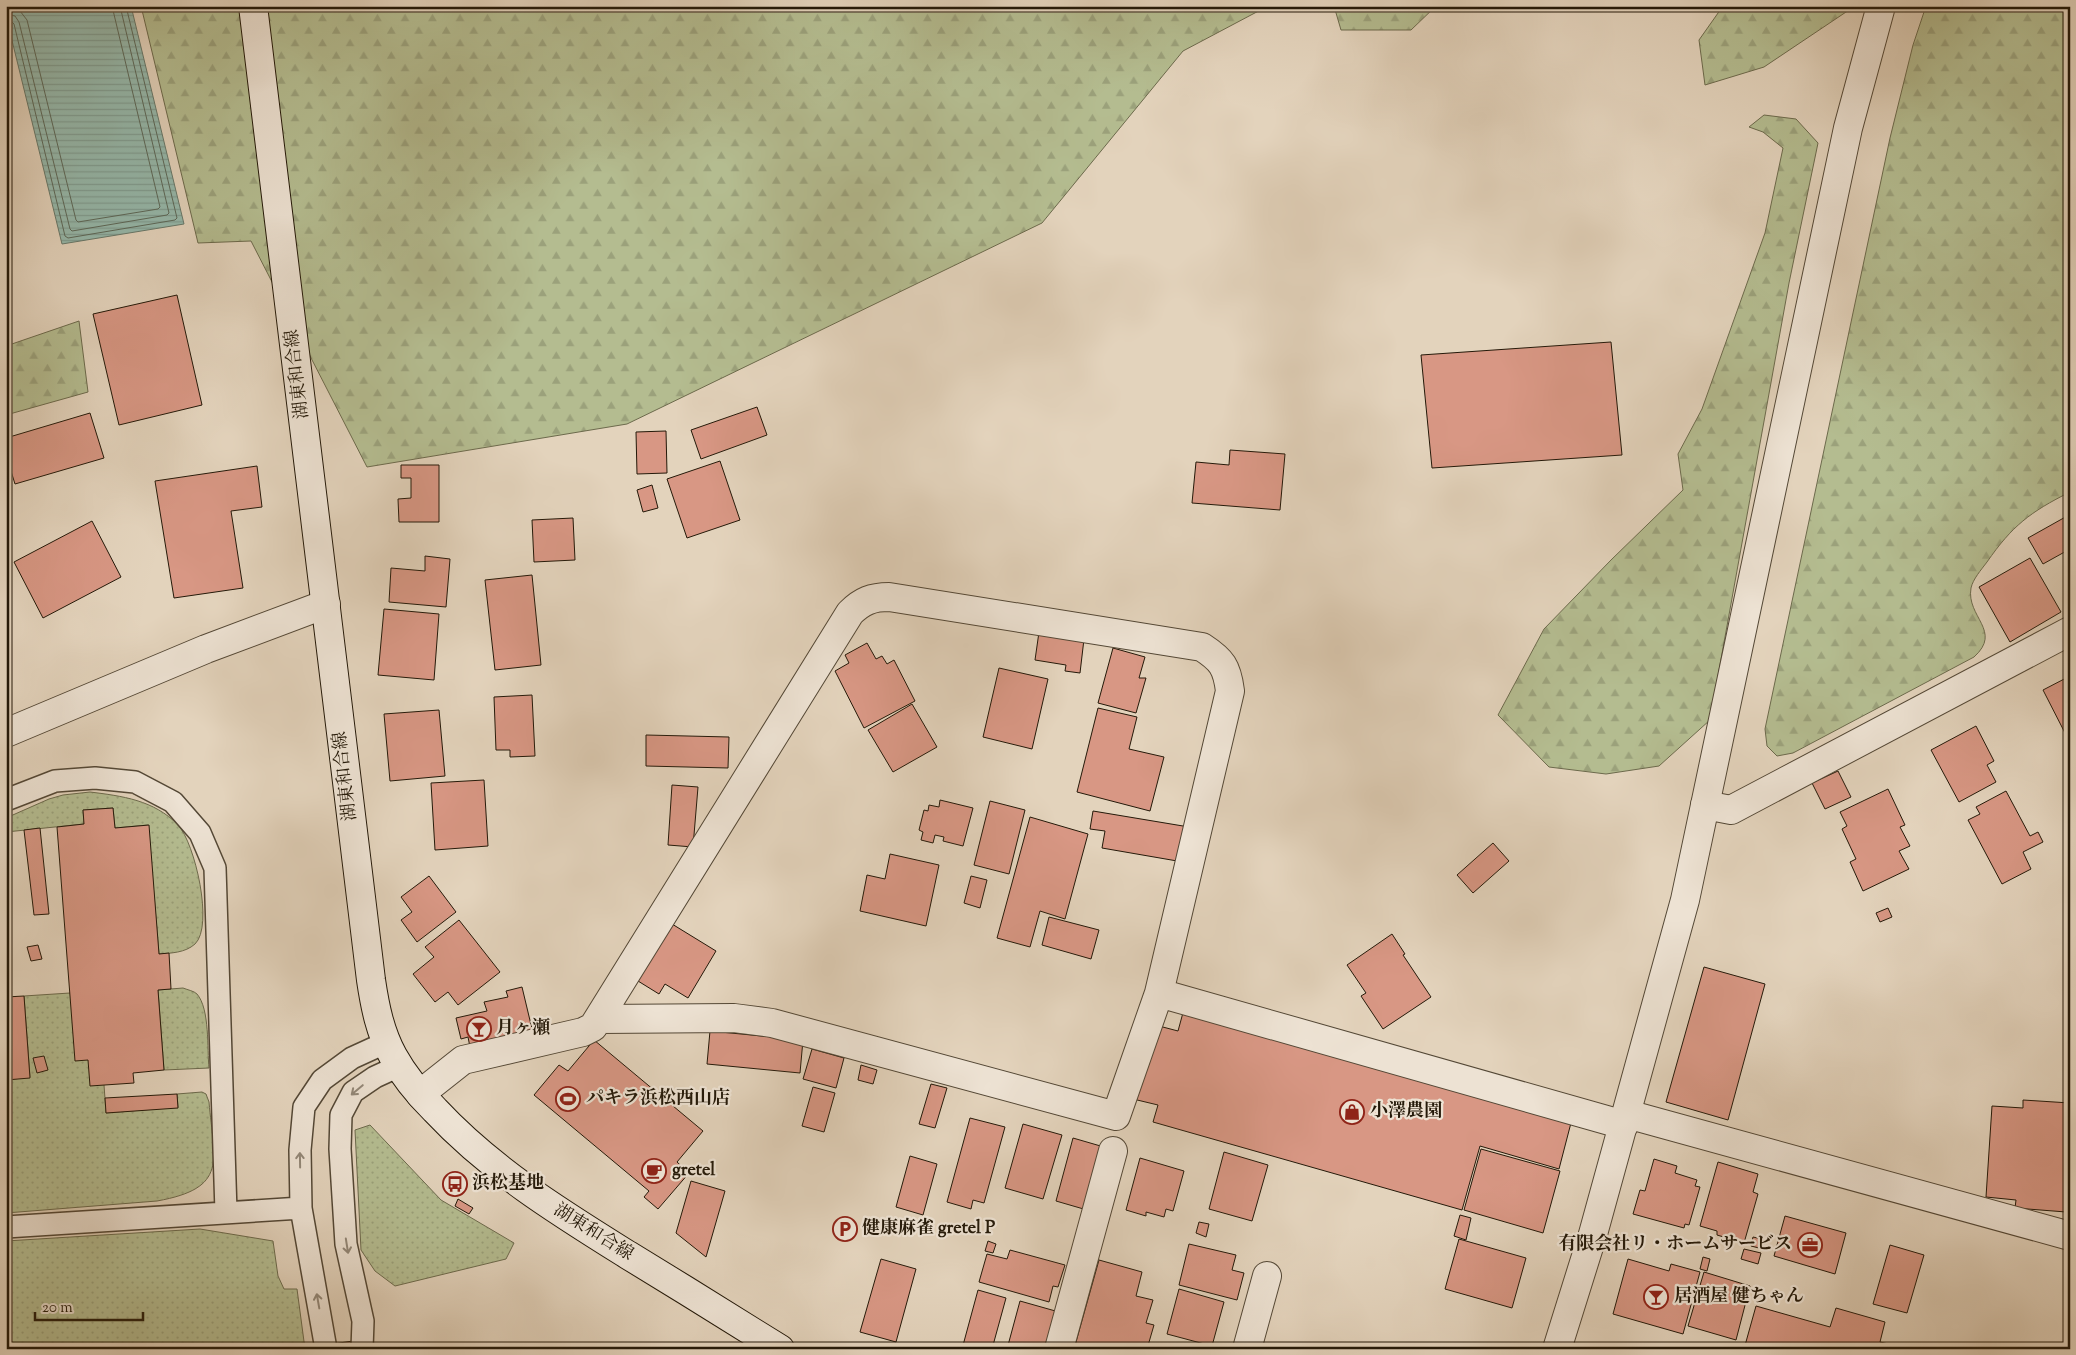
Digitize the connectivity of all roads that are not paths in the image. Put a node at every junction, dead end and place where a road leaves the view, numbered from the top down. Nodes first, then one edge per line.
1 (253, 6) edge
2 (1881, 6) edge
3 (326, 604) junction
4 (2070, 631) edge
5 (6, 733) edge
6 (6, 800) edge
7 (1705, 805) junction
8 (1159, 993) junction
9 (600, 1019) junction
10 (393, 1054) junction
11 (420, 1094) junction
12 (1626, 1120) junction
13 (1113, 1150) dead end
14 (301, 1208) junction
15 (226, 1212) junction
16 (6, 1227) edge
17 (2070, 1236) edge
18 (1268, 1276) dead end
19 (326, 1349) edge
20 (362, 1349) edge
21 (780, 1349) edge
22 (1058, 1349) edge
23 (1247, 1349) edge
24 (1557, 1349) edge

1 - 3 street, 湖東和合線
2 - 7 street
3 - 5 street
3 - 10 street, 湖東和合線
4 - 7 street
6 - 15 lane
7 - 12 street
8 - 9 street
8 - 9 street
8 - 12 street
9 - 11 street
10 - 11 street, 湖東和合線
14 -> 10 lane
10 -> 20 lane
11 - 21 street, 湖東和合線
12 - 17 street
12 - 24 street
13 - 22 street
14 - 15 lane
19 -> 14 lane
15 - 16 lane
18 - 23 street

